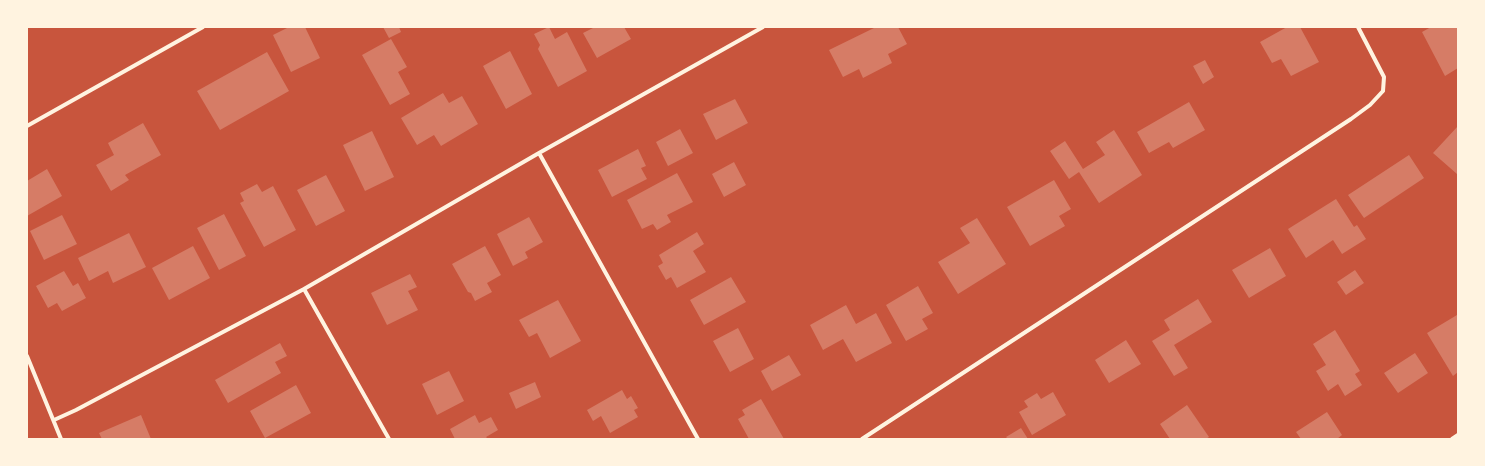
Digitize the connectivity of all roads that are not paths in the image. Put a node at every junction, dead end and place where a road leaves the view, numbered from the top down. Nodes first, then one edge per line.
1 (203, 27) edge
2 (762, 27) edge
3 (1358, 27) edge
4 (27, 126) edge
5 (539, 153) junction
6 (304, 289) junction
7 (27, 356) edge
8 (54, 420) junction
9 (1458, 435) edge
10 (61, 439) edge
11 (389, 439) edge
12 (698, 439) edge
13 (862, 439) edge
14 (1452, 439) edge

1 - 4 street
2 - 5 street
3 - 13 street
5 - 6 street
5 - 12 street
6 - 8 street
6 - 11 street
7 - 8 street
8 - 10 street
9 - 14 street

